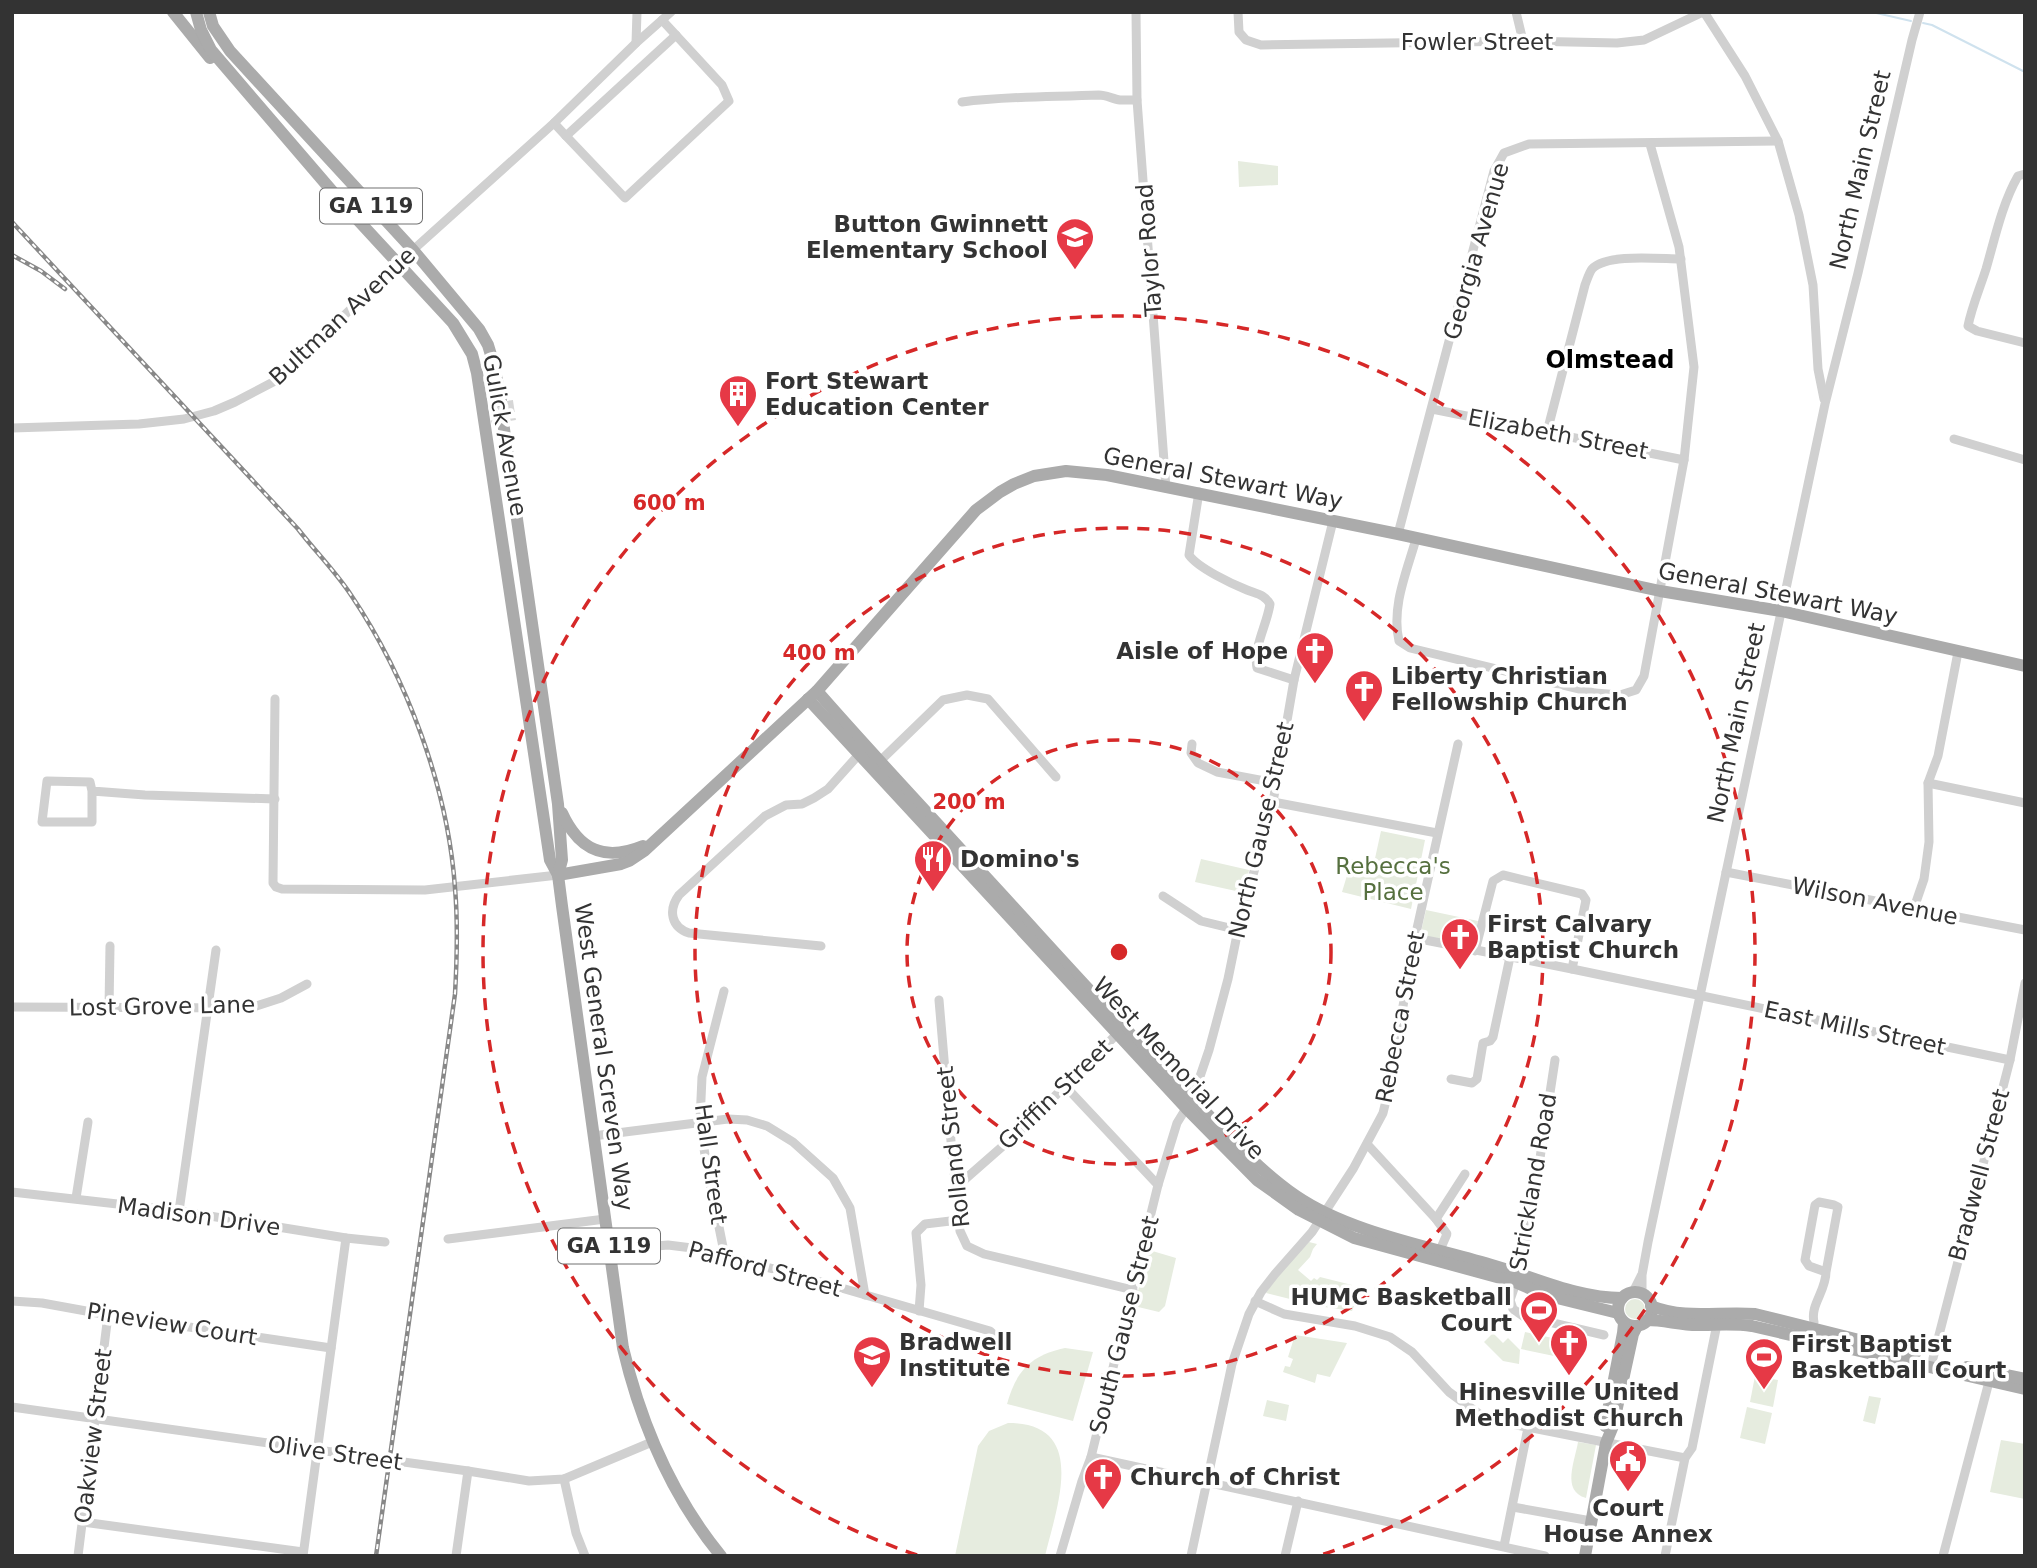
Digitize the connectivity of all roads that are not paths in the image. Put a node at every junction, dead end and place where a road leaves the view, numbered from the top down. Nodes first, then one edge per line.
1 (173, 12) edge
2 (196, 12) edge
3 (209, 12) edge
4 (637, 12) edge
5 (671, 12) edge
6 (1136, 12) edge
7 (1238, 12) edge
8 (1516, 12) edge
9 (1703, 12) edge
10 (1919, 15) edge
11 (663, 20) junction
12 (676, 35) junction
13 (1523, 41) junction
14 (636, 43) junction
15 (1137, 100) junction
16 (962, 102) dead end
17 (265, 112) junction
18 (554, 123) junction
19 (566, 136) junction
20 (1777, 141) junction
21 (1650, 144) junction
22 (2021, 175) edge
23 (413, 250) junction
24 (1681, 259) junction
25 (399, 264) junction
26 (2025, 343) edge
27 (500, 399) tunnel mouth
28 (1825, 404) junction
29 (1432, 409) junction
30 (504, 422) tunnel mouth
31 (12, 428) edge
32 (1547, 432) junction
33 (1954, 439) dead end
34 (1684, 460) junction
35 (2025, 460) edge
36 (1166, 488) junction
37 (1199, 492) junction
38 (1333, 522) junction
39 (1398, 534) junction
40 (1416, 539) junction
41 (1660, 591) junction
42 (1781, 611) junction
43 (1958, 652) junction
44 (2025, 666) edge
45 (1294, 680) junction
46 (813, 695) junction
47 (543, 698) junction
48 (275, 699) dead end
49 (526, 700) junction
50 (1192, 744) dead end
51 (1458, 744) dead end
52 (862, 751) junction
53 (875, 765) junction
54 (1056, 777) dead end
55 (1276, 783) junction
56 (1928, 783) junction
57 (92, 791) junction
58 (275, 799) junction
59 (1273, 802) junction
60 (2025, 803) edge
61 (558, 804) junction
62 (1437, 834) junction
63 (656, 841) junction
64 (1726, 872) junction
65 (558, 875) junction
66 (1163, 896) dead end
67 (1914, 908) junction
68 (1238, 930) junction
69 (2025, 930) edge
70 (1415, 938) junction
71 (110, 946) dead end
72 (821, 946) dead end
73 (216, 950) dead end
74 (1475, 951) junction
75 (1510, 957) junction
76 (1572, 969) junction
77 (307, 984) dead end
78 (2025, 984) edge
79 (724, 991) dead end
80 (1700, 996) junction
81 (939, 1000) dead end
82 (12, 1007) edge
83 (110, 1008) junction
84 (208, 1009) junction
85 (1121, 1030) junction
86 (1555, 1059) dead end
87 (2010, 1060) junction
88 (1451, 1079) dead end
89 (1066, 1087) junction
90 (1190, 1102) junction
91 (700, 1121) junction
92 (88, 1122) dead end
93 (593, 1136) junction
94 (1367, 1144) junction
95 (1465, 1174) dead end
96 (1158, 1185) junction
97 (955, 1188) junction
98 (12, 1192) edge
99 (76, 1198) junction
100 (179, 1210) junction
101 (605, 1219) junction
102 (1436, 1219) junction
103 (958, 1220) junction
104 (1319, 1222) junction
105 (346, 1238) junction
106 (448, 1239) dead end
107 (385, 1242) dead end
108 (1440, 1250) junction
109 (609, 1251) junction
110 (725, 1256) junction
111 (1826, 1272) junction
112 (1517, 1278) junction
113 (1133, 1290) junction
114 (865, 1295) junction
115 (1632, 1295) junction
116 (12, 1301) edge
117 (1255, 1301) junction
118 (1651, 1306) junction
119 (919, 1311) junction
120 (108, 1315) junction
121 (1631, 1321) junction
122 (1717, 1324) junction
123 (1813, 1325) junction
124 (1604, 1335) dead end
125 (1003, 1343) dead end
126 (331, 1348) junction
127 (1932, 1362) junction
128 (1991, 1376) junction
129 (2025, 1379) edge
130 (2025, 1389) edge
131 (12, 1407) edge
132 (95, 1420) junction
133 (1528, 1428) junction
134 (652, 1442) junction
135 (1606, 1443) junction
136 (317, 1450) junction
137 (1091, 1457) junction
138 (1685, 1458) junction
139 (468, 1471) junction
140 (564, 1479) junction
141 (1207, 1481) junction
142 (1298, 1501) junction
143 (1513, 1507) junction
144 (1591, 1521) junction
145 (83, 1522) junction
146 (1504, 1546) junction
147 (303, 1554) edge
148 (78, 1556) edge
149 (456, 1556) edge
150 (585, 1556) edge
151 (721, 1556) edge
152 (1060, 1556) edge
153 (1191, 1556) edge
154 (1285, 1556) edge
155 (1545, 1556) edge
156 (1585, 1556) edge
157 (1665, 1556) edge
158 (1943, 1556) edge

1 - 17 main road
2 - 17 main road, Gulick Avenue / GA 119
3 - 23 main road, GA 119
4 - 14 street
5 - 11 street, Bultman Avenue
6 - 15 street, Taylor Road
7 - 13 street, Fowler Street
8 - 13 street
9 - 13 street, Fowler Street
9 - 20 street
10 - 28 street, North Main Street
11 - 12 street
11 - 14 street, Bultman Avenue
12 - 19 street
12 - 19 street
14 - 18 street, Bultman Avenue
15 - 16 street
15 - 36 street, Taylor Road
17 - 25 main road, Gulick Avenue / GA 119
18 - 19 street
18 - 23 street, Bultman Avenue
20 - 21 street, Georgia Avenue
20 - 28 street
21 - 24 street
21 - 29 street, Georgia Avenue
22 - 26 street
23 - 25 street, Bultman Avenue
23 - 27 main road, GA 119
24 - 32 street
24 - 34 street
25 - 31 street, Bultman Avenue
25 - 49 main road, Gulick Avenue / GA 119
28 - 42 street, North Main Street
29 - 32 street, Elizabeth Street
29 - 39 street, Georgia Avenue
30 - 47 main road, GA 119
32 - 34 street, Elizabeth Street
33 - 35 street
34 - 41 street
36 - 37 main road, General Stewart Way
36 - 46 main road, General Stewart Way
37 - 38 main road, General Stewart Way
37 - 45 street
38 - 39 main road, General Stewart Way
38 - 45 street, North Gause Street
39 - 40 main road, General Stewart Way
40 - 41 main road, General Stewart Way
40 - 41 street
41 - 42 main road, General Stewart Way
42 - 43 main road, General Stewart Way
42 - 64 street, North Main Street
43 - 44 main road, General Stewart Way
43 - 56 street
45 - 55 street, North Gause Street
46 - 52 main road, West Memorial Drive
46 - 63 main road, General Stewart Way
47 - 49 main road
47 - 61 main road, GA 119
48 - 58 street
49 - 65 main road, Gulick Avenue / GA 119
50 - 55 street
51 - 62 street, Rebecca Street
52 - 53 main road, West Memorial Drive
52 - 72 street
53 - 54 street
53 - 85 main road, West Memorial Drive
55 - 59 street, North Gause Street
56 - 60 street
56 - 67 street
57 - 57 street
57 - 58 street
58 - 65 street
59 - 62 street
59 - 68 street, North Gause Street
61 - 63 main road
61 - 65 main road, GA 119
62 - 70 street, Rebecca Street
63 - 65 main road, General Stewart Way
64 - 67 street, Wilson Avenue
64 - 80 street, North Main Street
65 - 93 main road, West General Screven Way / GA 119
66 - 68 street
67 - 69 street, Wilson Avenue
68 - 90 street, North Gause Street
70 - 74 street, East Mills Street
70 - 94 street, Rebecca Street
71 - 83 street
73 - 84 street
74 - 75 street, East Mills Street
74 - 76 street
75 - 76 street, East Mills Street
75 - 88 street
76 - 80 street, East Mills Street
77 - 84 street, Lost Grove Lane
78 - 87 street, Bradwell Street
79 - 91 street, Hall Street
80 - 87 street, East Mills Street
80 - 115 street, North Main Street
81 - 97 street, Rolland Street
82 - 83 street, Lost Grove Lane
83 - 84 street, Lost Grove Lane
84 - 100 street
85 - 89 street, Griffin Street
85 - 90 main road, West Memorial Drive
86 - 112 street, Strickland Road
87 - 127 street, Bradwell Street
89 - 96 street
89 - 97 street, Griffin Street
90 - 96 street, South Gause Street
90 - 104 main road, West Memorial Drive
91 - 93 street
91 - 110 street, Hall Street
91 - 114 street
92 - 99 street
93 - 101 main road, West General Screven Way / GA 119
94 - 102 street
94 - 104 street, Rebecca Street
95 - 102 street
96 - 113 street, South Gause Street
97 - 103 street, Rolland Street
98 - 99 street, Madison Drive
99 - 100 street, Madison Drive
100 - 105 street, Madison Drive
101 - 106 street
101 - 109 main road, West General Screven Way / GA 119
102 - 108 street
103 - 113 street, Rolland Street
103 - 119 street
104 - 108 main road, West Memorial Drive
104 - 112 main road, West Memorial Drive
104 - 117 street, Rebecca Street
105 - 107 street, Madison Drive
105 - 126 street
108 - 112 main road, West Memorial Drive
109 - 110 street, Pafford Street
109 - 134 main road, West General Screven Way / GA 119
110 - 114 street, Pafford Street
111 - 111 street
111 - 123 street
112 - 115 main road, West Memorial Drive
112 - 121 main road, West Memorial Drive
112 - 124 street, Strickland Road
113 - 137 street, South Gause Street
114 - 119 street, Pafford Street
115 - 118 main road
115 - 121 main road
116 - 120 street, Pineview Court
117 - 133 street
117 - 141 street, Rebecca Street
118 - 121 main road
118 - 123 main road
119 - 125 street, Pafford Street
120 - 126 street, Pineview Court
120 - 132 street, Oakview Street
121 - 122 main road, West Memorial Drive
121 - 135 main road
122 - 127 main road, West Memorial Drive
122 - 138 street
123 - 127 main road
126 - 136 street
127 - 128 main road
128 - 129 main road
128 - 130 main road
128 - 158 street
131 - 132 street, Olive Street
132 - 136 street, Olive Street
132 - 145 street, Oakview Street
133 - 135 street
133 - 143 street
134 - 140 street, Olive Street
134 - 151 main road, West General Screven Way / GA 119
135 - 138 street
135 - 144 main road
136 - 139 street, Olive Street
136 - 147 street
137 - 141 street
137 - 152 street, South Gause Street
138 - 157 street
139 - 140 street, Olive Street
139 - 149 street
140 - 150 street
141 - 142 street
141 - 153 street, Rebecca Street
142 - 146 street
142 - 154 street
143 - 144 street
143 - 146 street
144 - 156 main road
145 - 147 street
145 - 148 street, Oakview Street
146 - 155 street

